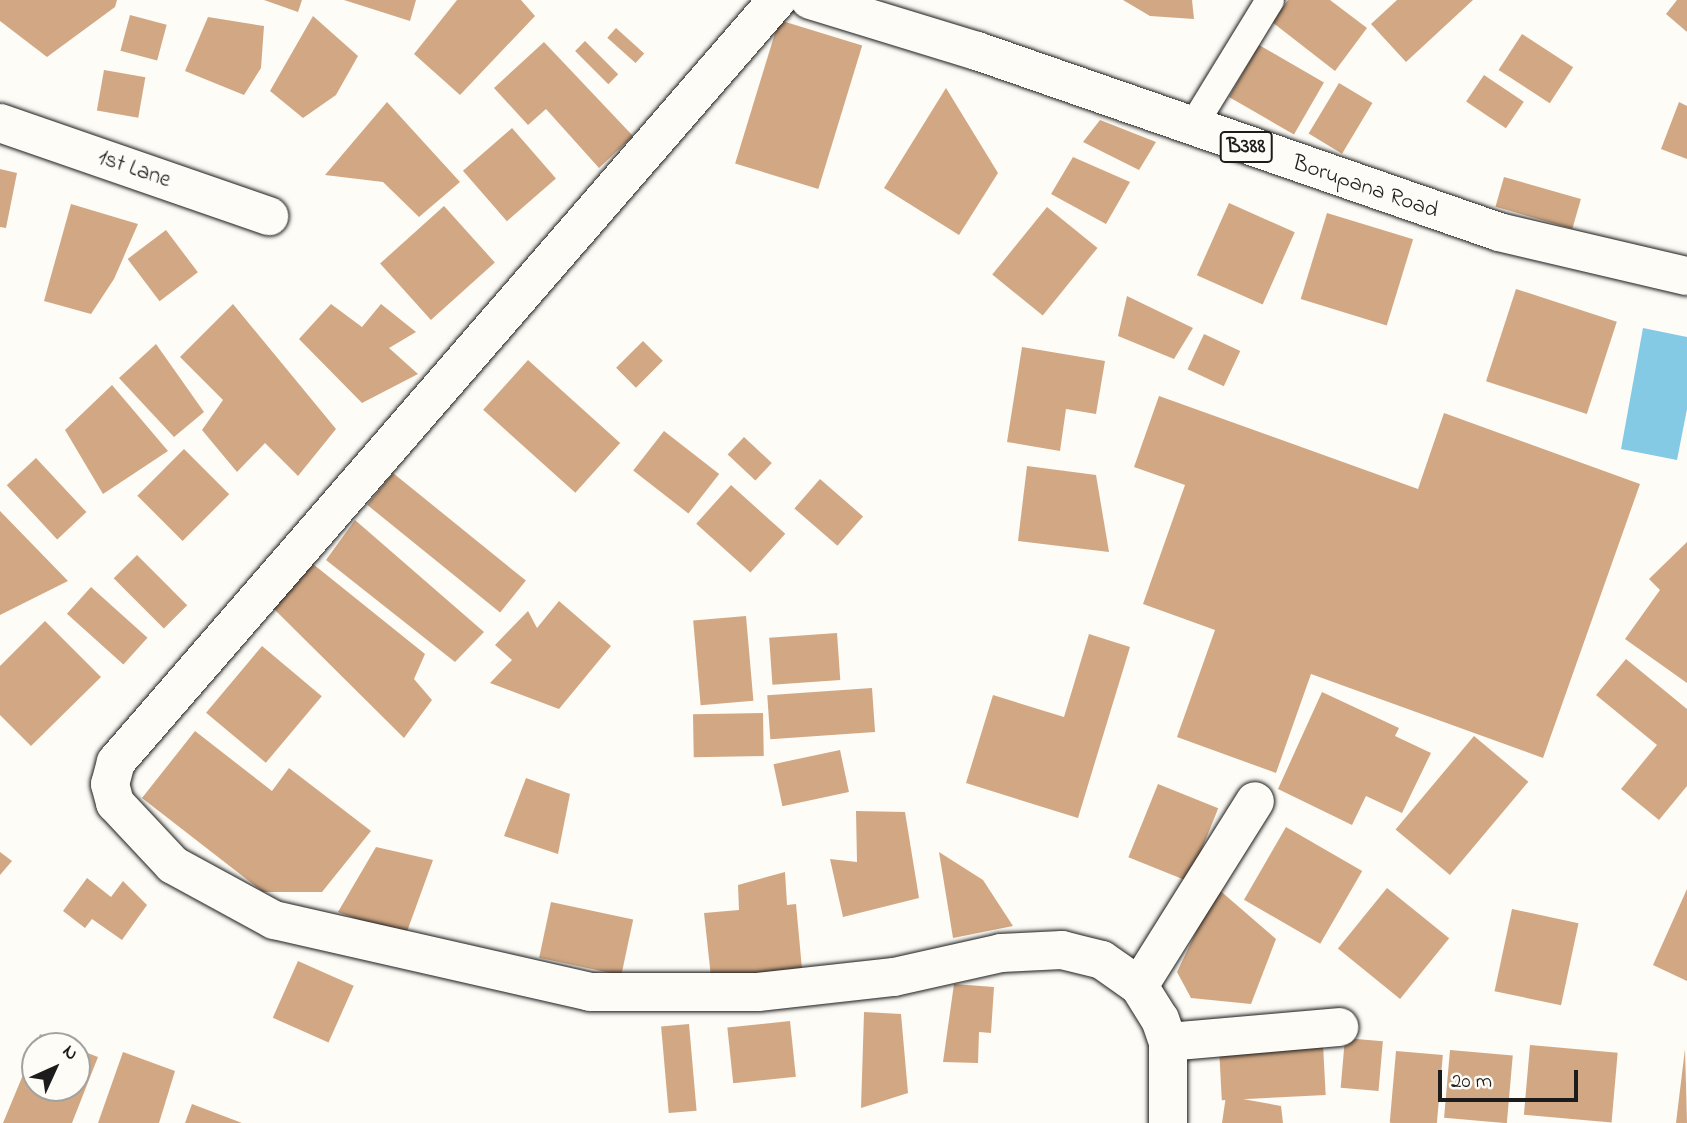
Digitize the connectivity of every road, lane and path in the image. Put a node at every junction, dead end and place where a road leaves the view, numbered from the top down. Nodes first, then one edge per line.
1 (777, 0) edge
2 (810, 0) edge
3 (1270, 0) edge
4 (0, 123) edge
5 (1191, 129) junction
6 (269, 216) dead end
7 (1687, 276) edge
8 (1255, 802) dead end
9 (1139, 986) junction
10 (1339, 1027) dead end
11 (1168, 1042) junction
12 (1167, 1123) edge

1 - 9 street
2 - 5 street, Borupana Road / B388
3 - 5 lane
4 - 6 street, 1st Lane
5 - 7 street, Borupana Road / B388
8 - 9 street
9 - 11 street
10 - 11 street
11 - 12 street

